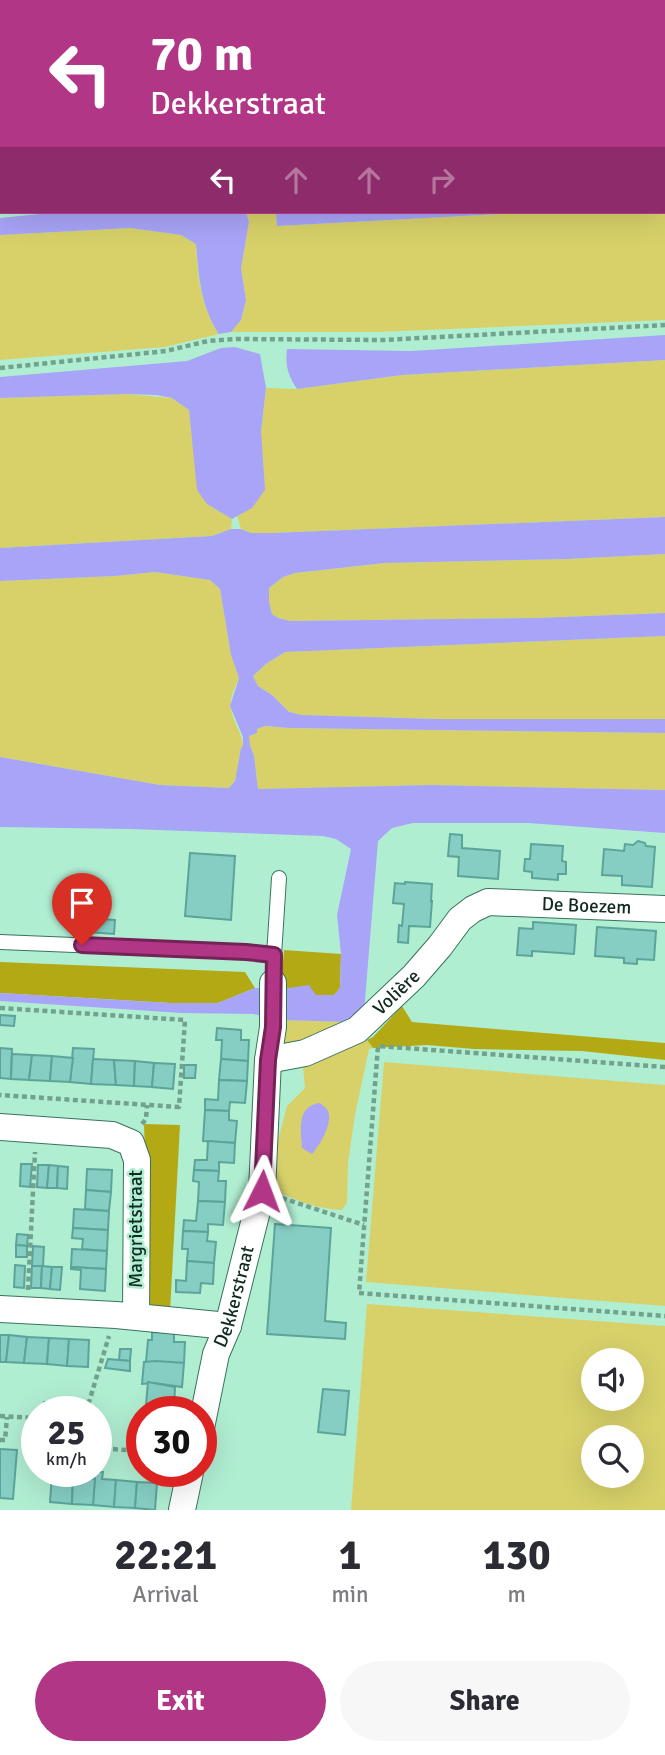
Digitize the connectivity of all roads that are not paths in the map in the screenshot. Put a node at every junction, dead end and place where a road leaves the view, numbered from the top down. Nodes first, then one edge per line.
1 (279, 878) dead end
2 (507, 902) joint
3 (665, 909) edge
4 (0, 942) edge
5 (274, 955) junction
6 (273, 983) joint
7 (268, 1060) junction
8 (0, 1127) edge
9 (0, 1309) edge
10 (126, 1315) junction
11 (228, 1326) junction
12 (207, 1396) edge
13 (187, 1487) edge
14 (182, 1510) edge

1 - 5 lane, Dekkerstraat
2 - 3 street, De Boezem
2 - 7 street, Volière
4 - 5 lane
5 - 6 lane, Dekkerstraat
6 - 7 street, Dekkerstraat
7 - 11 street, Dekkerstraat
8 - 10 street, Margrietstraat
9 - 10 street
10 - 11 street
11 - 12 street, Dekkerstraat
13 - 14 street

